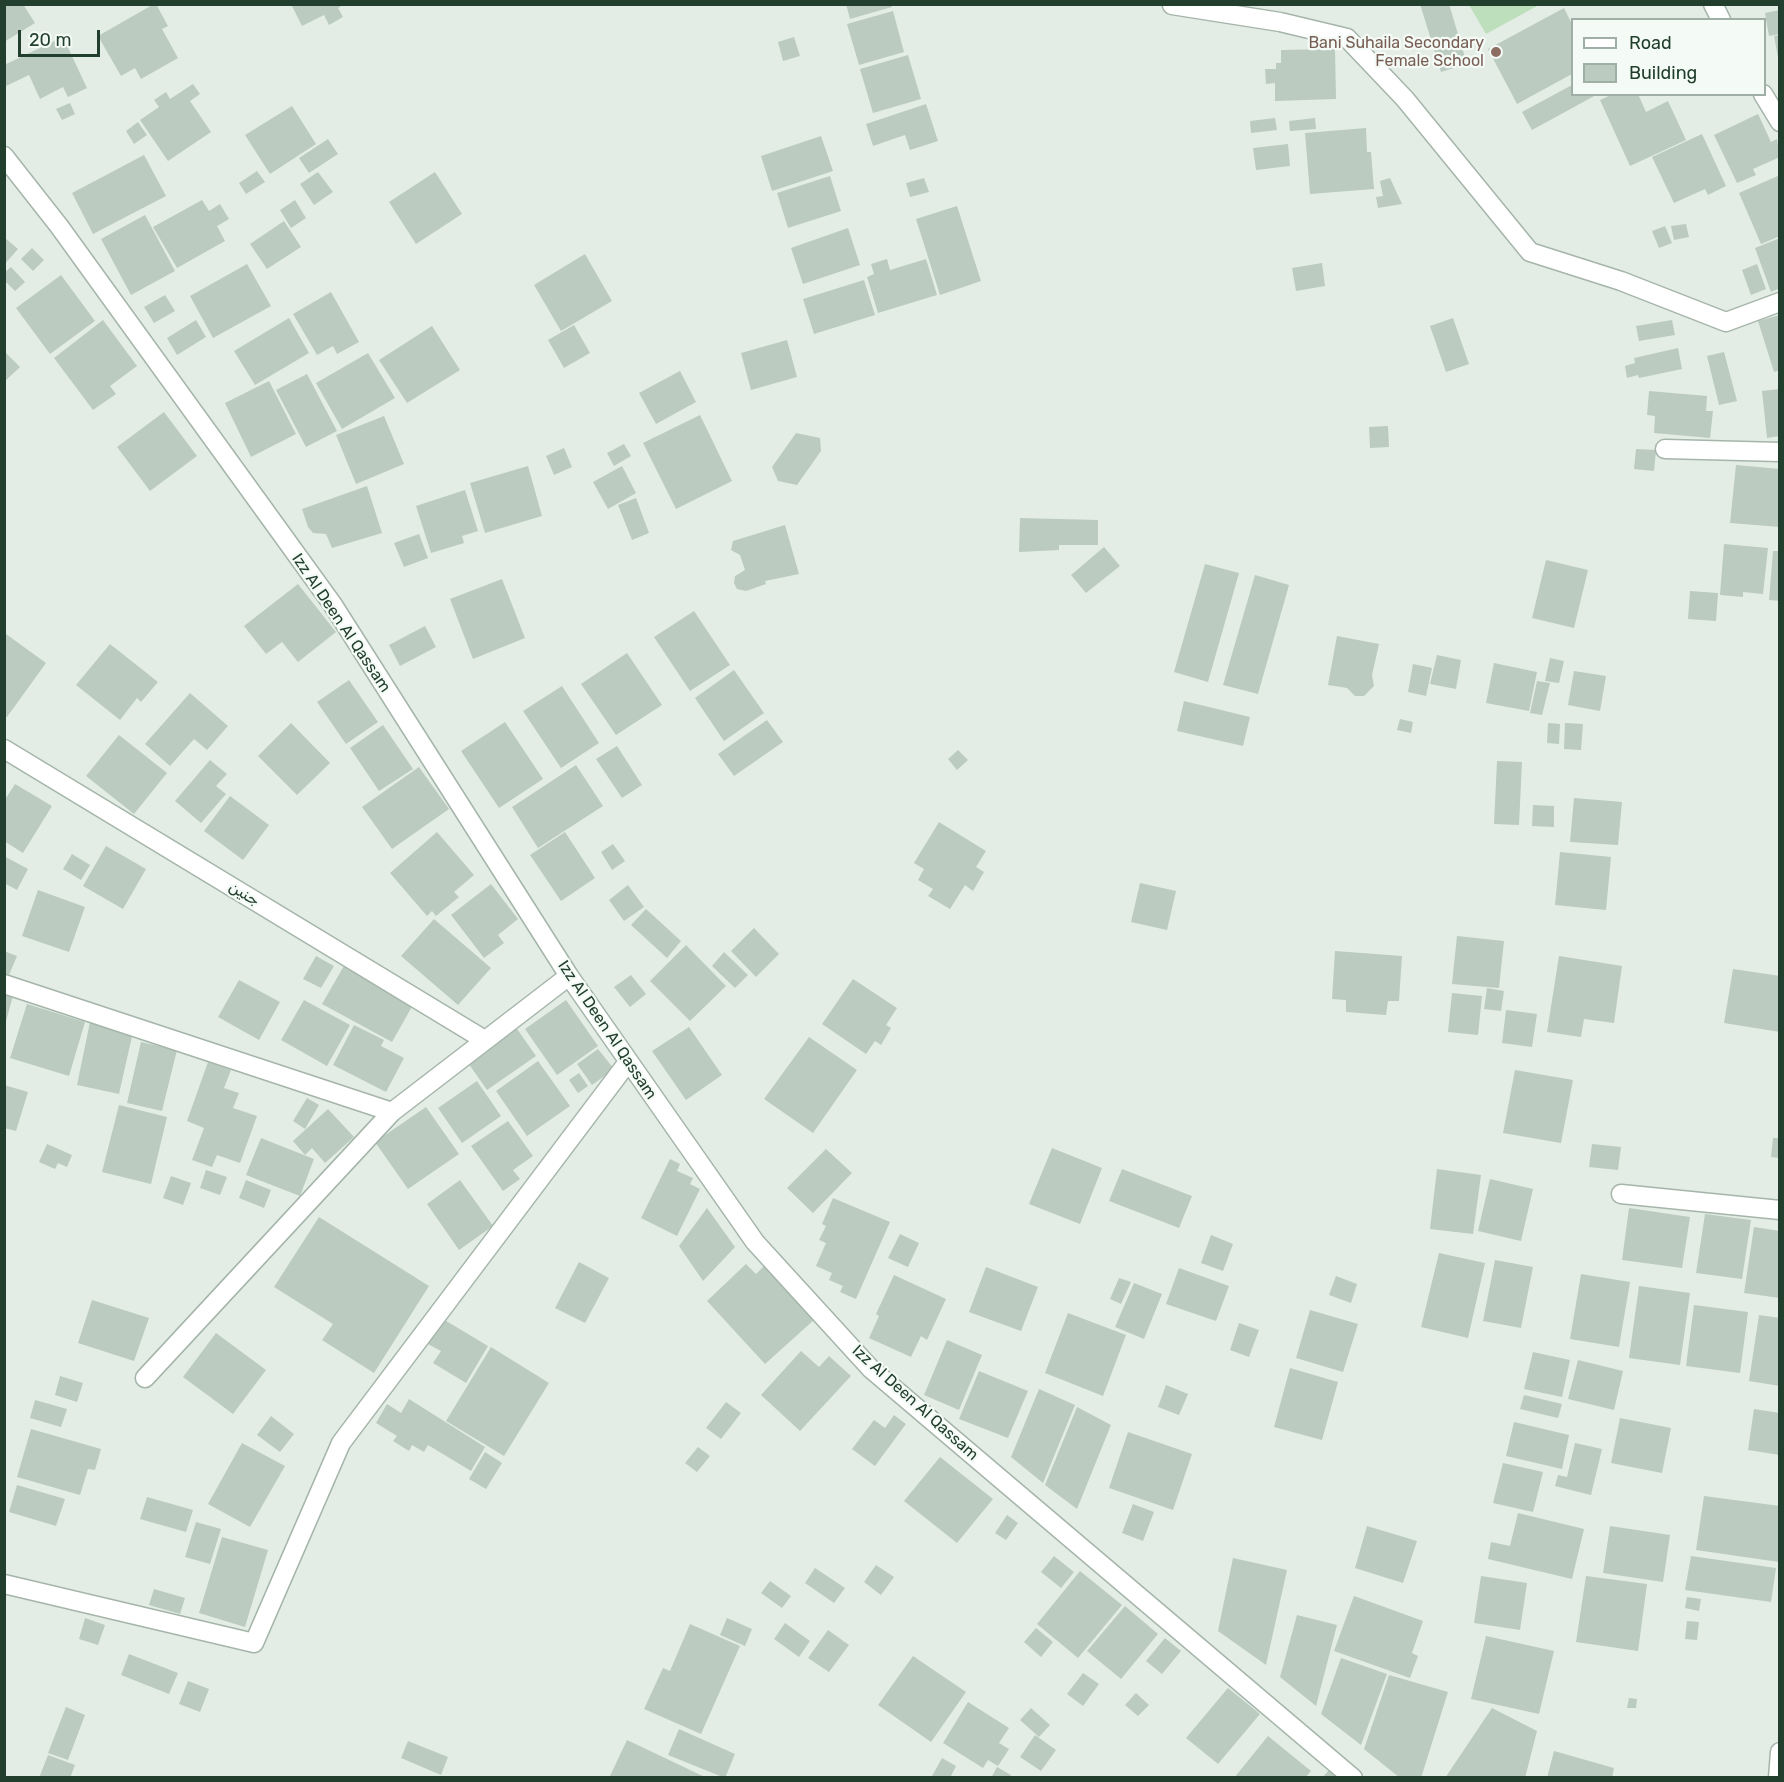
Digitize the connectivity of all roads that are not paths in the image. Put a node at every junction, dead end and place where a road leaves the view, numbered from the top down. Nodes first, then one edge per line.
1 (1713, 4) edge
2 (1172, 5) edge
3 (1720, 18) edge
4 (1764, 96) edge
5 (1779, 123) edge
6 (4, 156) edge
7 (1779, 302) edge
8 (1665, 449) dead end
9 (1779, 452) edge
10 (4, 749) edge
11 (569, 975) junction
12 (4, 984) edge
13 (483, 1039) junction
14 (628, 1062) junction
15 (392, 1112) junction
16 (1621, 1194) dead end
17 (1779, 1210) edge
18 (145, 1378) dead end
19 (4, 1584) edge
20 (1779, 1752) edge
21 (1353, 1778) edge
22 (1778, 1778) edge

1 - 3 street
2 - 7 street
4 - 5 street
6 - 11 street, Izz Al Deen Al Qassam
8 - 9 street
10 - 13 street, جنين
11 - 13 street
11 - 14 street, Izz Al Deen Al Qassam
12 - 15 street
13 - 15 street
14 - 19 street
14 - 21 street, Izz Al Deen Al Qassam
15 - 18 street
16 - 17 street
20 - 22 street

